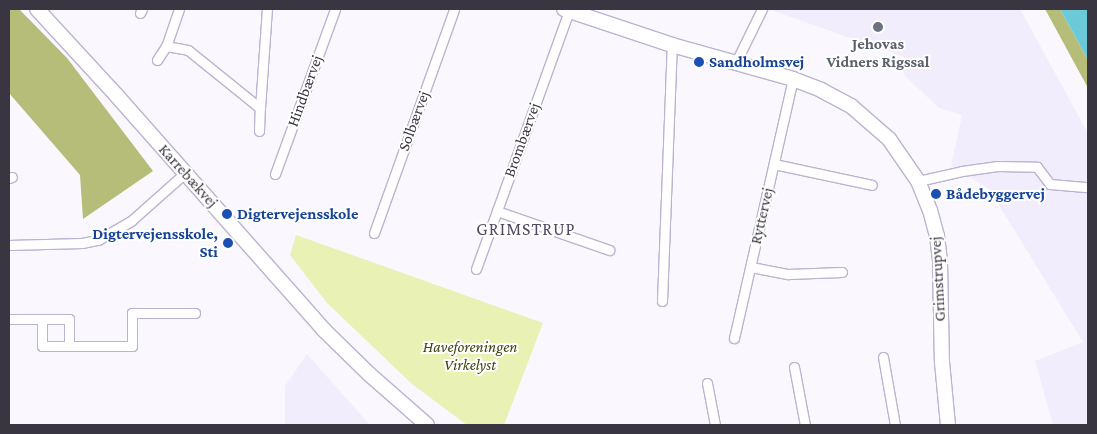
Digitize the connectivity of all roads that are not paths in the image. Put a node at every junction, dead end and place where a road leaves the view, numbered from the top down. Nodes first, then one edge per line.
1 (37, 9) edge
2 (179, 9) edge
3 (267, 9) edge
4 (335, 9) edge
5 (454, 9) edge
6 (762, 9) edge
7 (566, 10) edge
8 (672, 45) junction
9 (166, 46) junction
10 (157, 60) dead end
11 (735, 64) junction
12 (793, 79) junction
13 (260, 108) junction
14 (259, 131) dead end
15 (774, 164) junction
16 (185, 173) junction
17 (275, 174) dead end
18 (918, 181) junction
19 (872, 185) dead end
20 (1088, 187) edge
21 (497, 211) junction
22 (374, 233) dead end
23 (9, 245) edge
24 (609, 250) dead end
25 (751, 267) junction
26 (476, 269) dead end
27 (842, 272) dead end
28 (662, 301) dead end
29 (195, 313) dead end
30 (9, 319) edge
31 (42, 319) junction
32 (734, 338) dead end
33 (69, 346) junction
34 (883, 356) dead end
35 (794, 367) dead end
36 (707, 383) dead end
37 (427, 425) edge
38 (715, 425) edge
39 (805, 425) edge
40 (895, 425) edge
41 (948, 425) edge

1 - 16 street, Karrebækvej
2 - 9 street
3 - 13 street
4 - 17 street, Hindbærvej
5 - 22 street, Solbærvej
6 - 11 street
7 - 8 street, Grimstrupvej
7 - 21 street, Brombærvej
8 - 11 street, Grimstrupvej
8 - 28 street
9 - 10 street
9 - 13 street
11 - 12 street, Grimstrupvej
12 - 15 street, Ryttervej
12 - 18 street, Grimstrupvej
13 - 14 street
15 - 19 street, Ryttervej
15 - 25 street, Ryttervej
16 - 23 street
16 - 37 street, Karrebækvej
18 - 20 street
18 - 41 street, Grimstrupvej
21 - 24 street
21 - 26 street, Brombærvej
25 - 27 street, Ryttervej
25 - 32 street, Ryttervej
29 - 33 street
30 - 31 street
31 - 33 street
31 - 33 street
34 - 40 street
35 - 39 street
36 - 38 street

